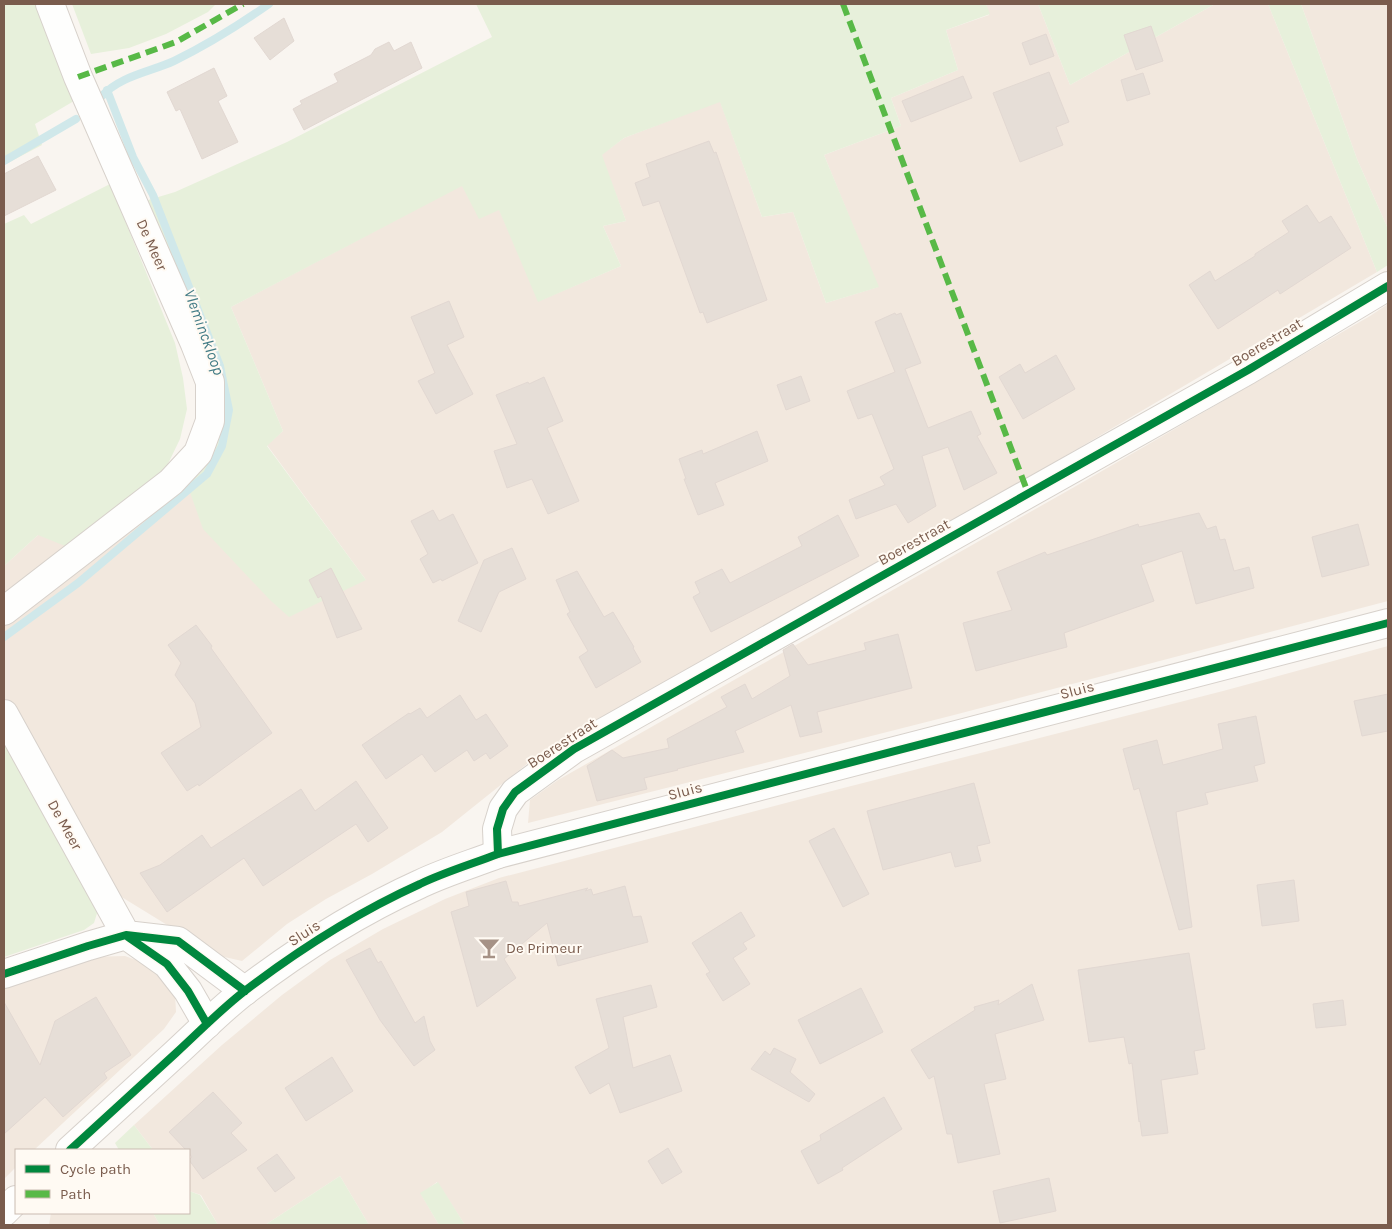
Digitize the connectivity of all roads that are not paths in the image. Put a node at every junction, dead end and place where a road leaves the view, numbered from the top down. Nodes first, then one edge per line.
1 (50, 4) edge
2 (1388, 286) edge
3 (4, 611) edge
4 (1388, 623) edge
5 (4, 714) edge
6 (498, 854) junction
7 (126, 936) junction
8 (4, 974) edge
9 (245, 991) junction
10 (207, 1024) junction
11 (71, 1149) edge
12 (15, 1201) edge
13 (4, 1213) edge
14 (14, 1225) edge

1 - 3 street, De Meer
2 - 6 street, Boerestraat
4 - 6 street, Sluis
5 - 7 street, De Meer
6 - 9 street, Sluis
7 - 8 street
7 - 9 street
7 - 10 street
9 - 10 street, Sluis
10 - 11 street, Sluis
12 - 13 street
13 - 14 street

